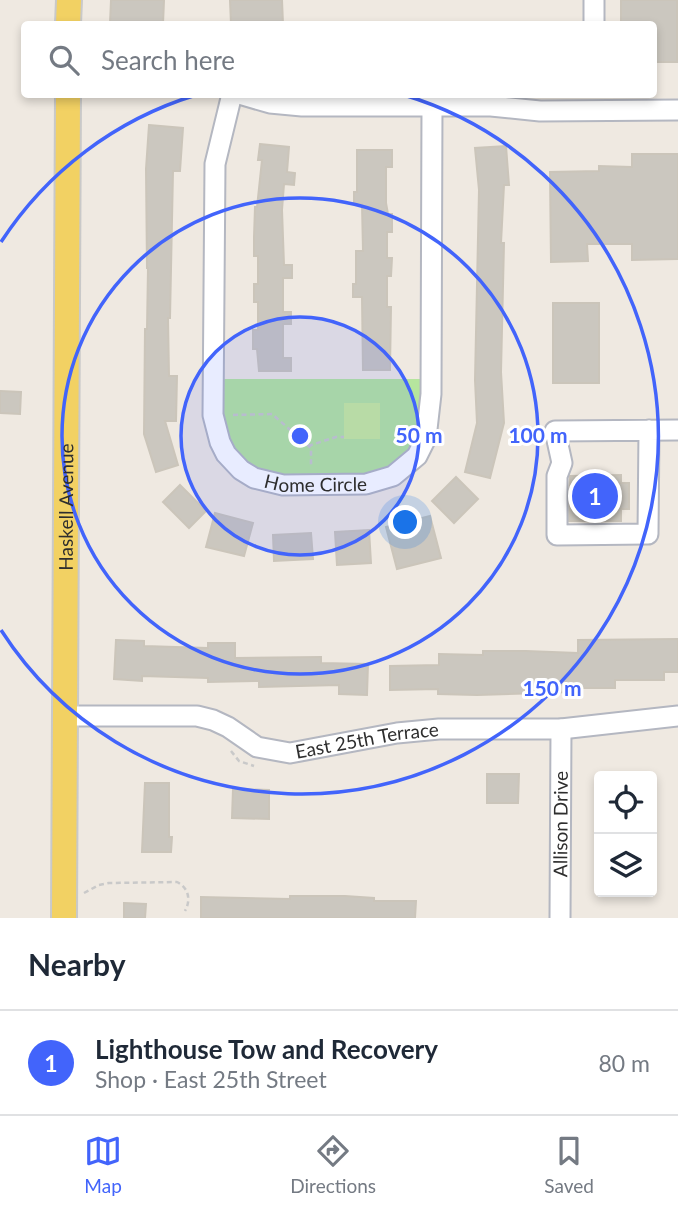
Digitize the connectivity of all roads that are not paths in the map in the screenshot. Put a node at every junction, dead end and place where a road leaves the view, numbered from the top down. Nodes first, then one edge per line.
1 (69, 0) edge
2 (594, 0) edge
3 (68, 21) edge
4 (594, 21) edge
5 (68, 98) edge
6 (231, 98) edge
7 (253, 98) edge
8 (594, 103) edge
9 (432, 106) junction
10 (678, 110) edge
11 (649, 430) junction
12 (678, 430) edge
13 (65, 716) junction
14 (678, 716) edge
15 (561, 729) junction
16 (64, 918) edge
17 (560, 918) edge

1 - 3 main road
2 - 4 street
5 - 13 main road, Haskell Avenue
6 - 9 street, Home Circle
7 - 9 street
8 - 9 street
8 - 10 street
11 - 11 street
11 - 12 street
13 - 15 street, East 25th Terrace
13 - 16 main road, Haskell Avenue
14 - 15 street, East 25th Terrace
15 - 17 street, Allison Drive

